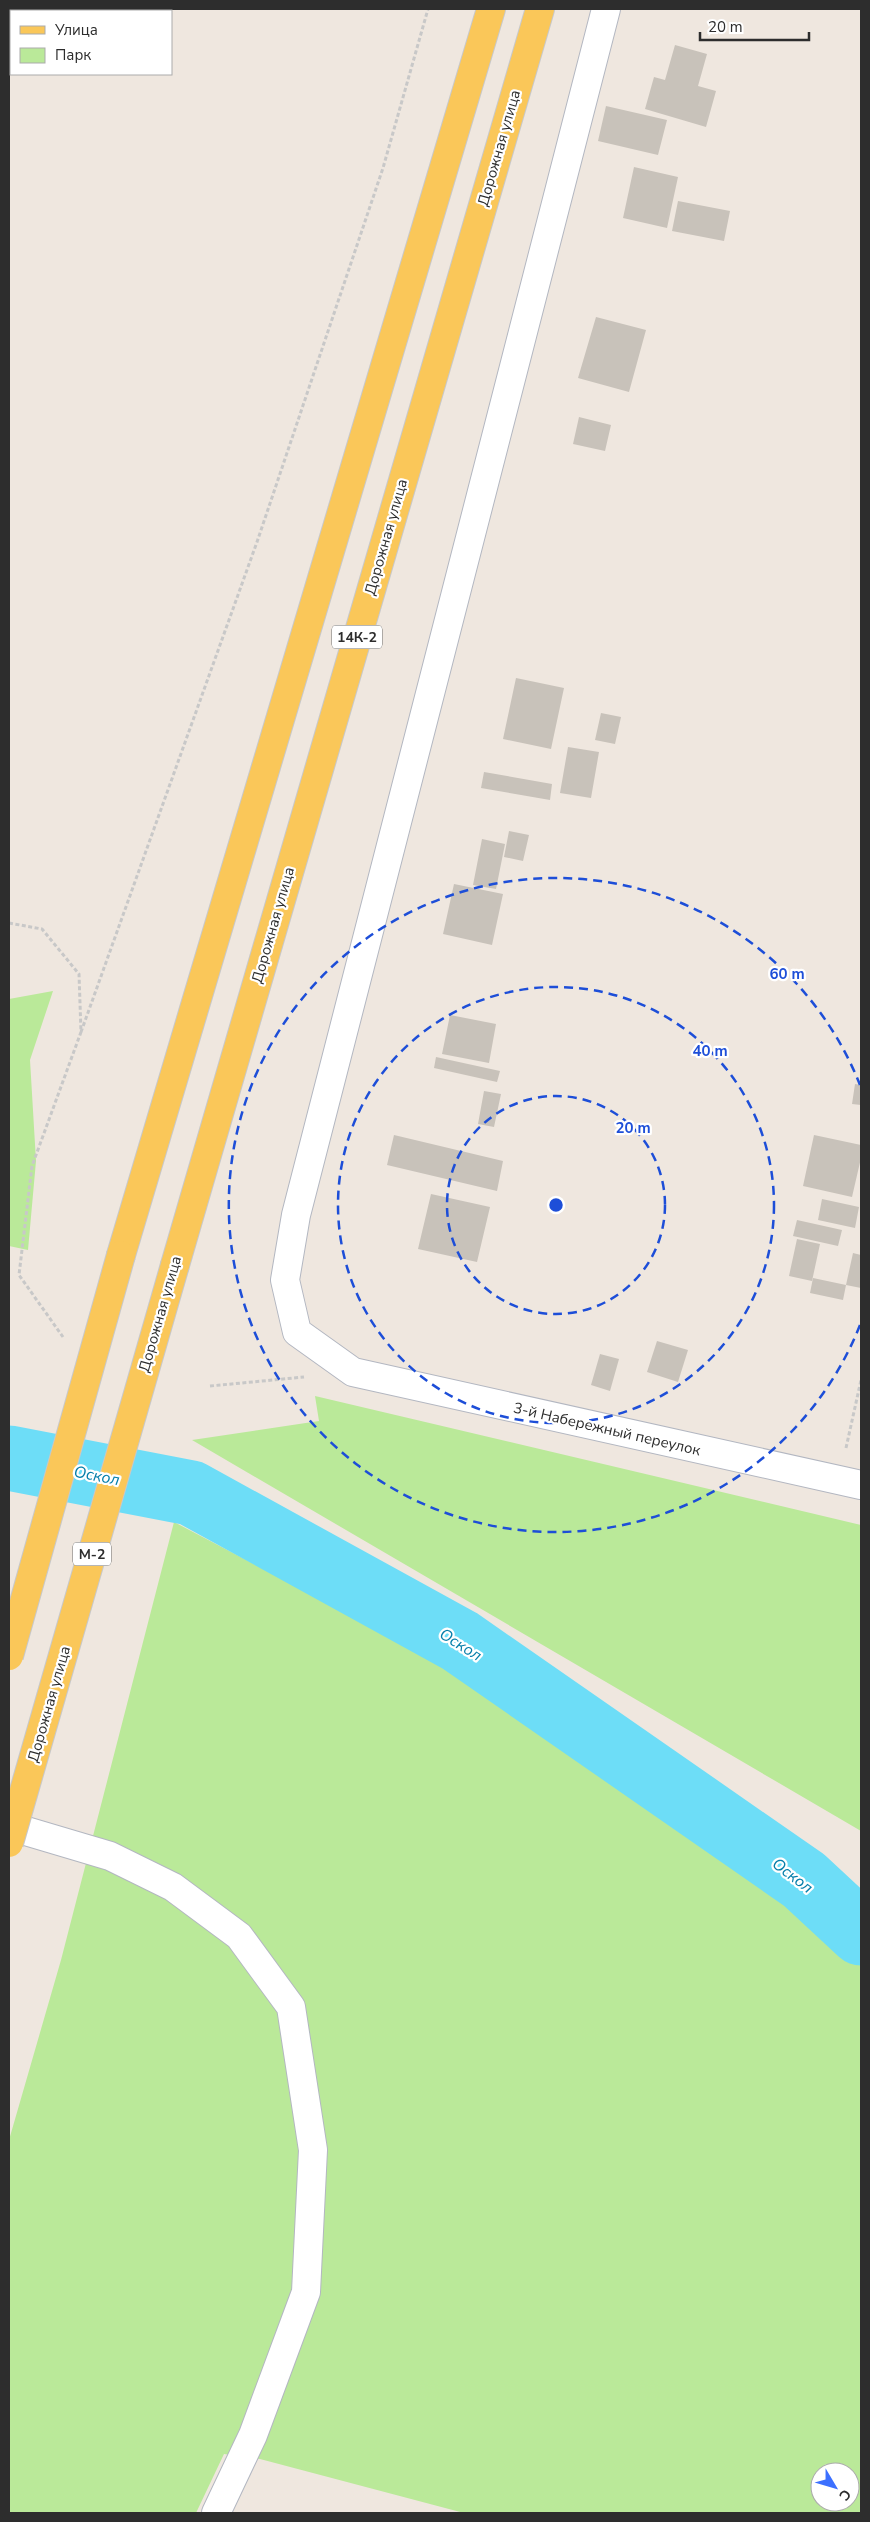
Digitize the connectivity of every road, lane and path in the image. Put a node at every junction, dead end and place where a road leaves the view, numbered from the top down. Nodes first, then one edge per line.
1 (428, 9) edge
2 (490, 9) edge
3 (540, 9) edge
4 (606, 9) edge
5 (9, 923) edge
6 (81, 1032) junction
7 (175, 1264) joint
8 (63, 1337) dead end
9 (353, 1372) junction
10 (861, 1380) edge
11 (210, 1386) dead end
12 (850, 1483) edge
13 (9, 1656) edge
14 (9, 1826) edge
15 (9, 1843) edge
16 (216, 2513) edge

1 - 6 path
2 - 13 main road, bridge
3 - 7 main road, Дорожная улица / 14К-2
4 - 9 street
5 - 6 path
6 - 8 path
7 - 15 main road, Дорожная улица / М-2, bridge
9 - 11 path
9 - 12 street, 3-й Набережный переулок
10 - 12 path
14 - 16 street

